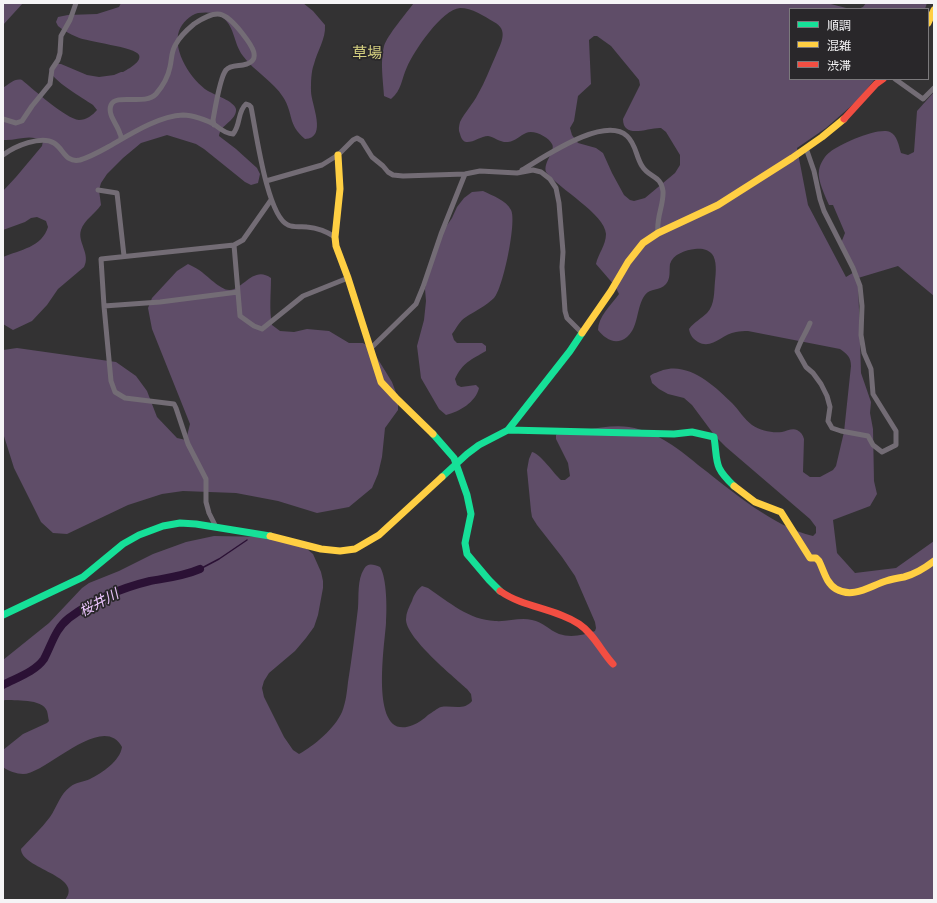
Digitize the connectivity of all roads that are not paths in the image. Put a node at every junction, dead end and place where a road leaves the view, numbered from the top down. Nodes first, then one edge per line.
1 (76, 3) edge
2 (934, 10) edge
3 (929, 21) edge
4 (882, 80) edge
5 (895, 80) edge
6 (934, 88) edge
7 (3, 119) edge
8 (214, 125) junction
9 (121, 139) junction
10 (806, 148) junction
11 (3, 155) edge
12 (338, 155) junction
13 (517, 173) junction
14 (465, 174) junction
15 (266, 181) junction
16 (98, 190) dead end
17 (271, 200) junction
18 (658, 233) junction
19 (335, 237) junction
20 (234, 245) junction
21 (124, 256) junction
22 (348, 278) junction
23 (238, 292) junction
24 (104, 306) junction
25 (810, 323) dead end
26 (582, 333) junction
27 (371, 348) junction
28 (508, 430) junction
29 (456, 463) junction
30 (216, 527) junction
31 (934, 562) edge
32 (3, 615) edge
33 (613, 664) dead end

1 - 7 street
2 - 3 street
4 - 10 street
5 - 6 street
8 - 9 street
8 - 9 street
8 - 15 street
9 - 11 street
10 - 18 street
10 - 25 street
12 - 14 street
12 - 15 street
12 - 19 street
13 - 14 street
13 - 18 street
13 - 26 street
14 - 27 street
15 - 17 street
16 - 21 street
17 - 19 street
17 - 20 street
18 - 26 street
19 - 22 street
20 - 21 street
20 - 23 street
21 - 24 street
22 - 23 street
22 - 27 street
23 - 24 street
24 - 30 street
26 - 28 street
27 - 29 street
28 - 29 street
28 - 31 street
29 - 30 street
29 - 33 street
30 - 32 street

